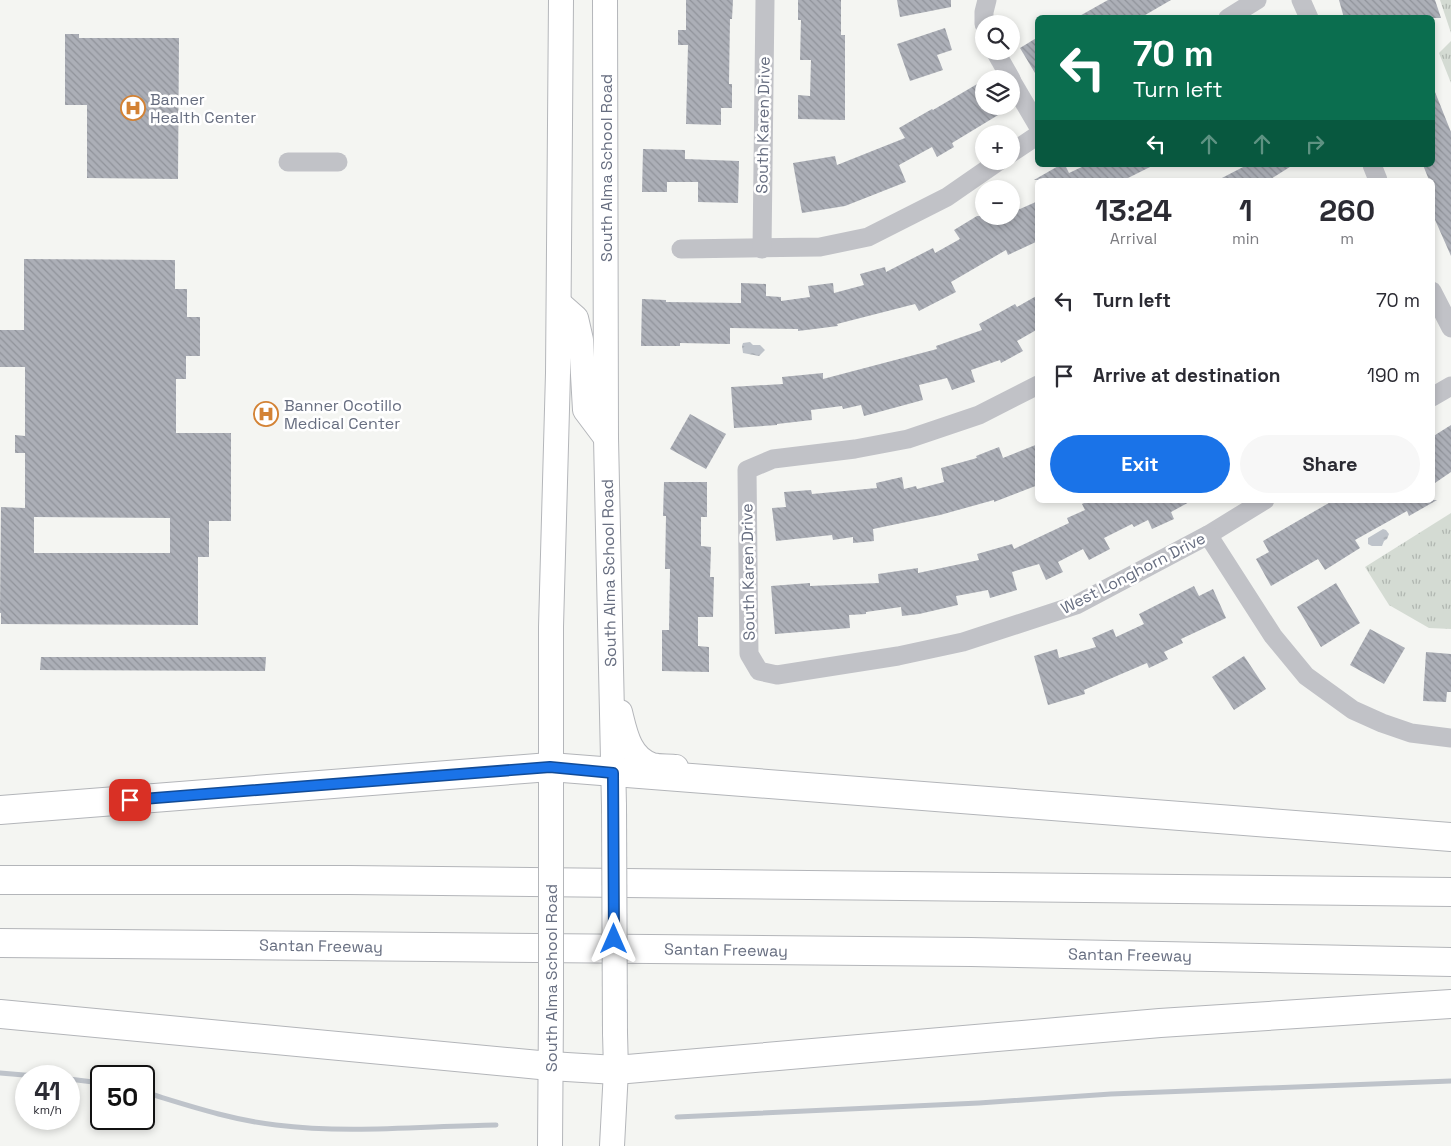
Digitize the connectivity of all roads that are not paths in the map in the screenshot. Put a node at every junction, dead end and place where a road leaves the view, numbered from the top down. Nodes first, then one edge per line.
1 (561, 0) edge
2 (605, 0) edge
3 (765, 0) edge
4 (987, 0) edge
5 (1256, 0) edge
6 (1301, 0) edge
7 (984, 15) edge
8 (1233, 15) edge
9 (1308, 15) edge
10 (1020, 95) edge
11 (1035, 121) edge
12 (1035, 137) edge
13 (1020, 147) edge
14 (288, 162) dead end
15 (338, 162) dead end
16 (986, 170) edge
17 (762, 249) junction
18 (681, 250) dead end
19 (1435, 296) edge
20 (559, 302) junction
21 (1451, 328) edge
22 (1451, 386) edge
23 (1035, 387) edge
24 (1435, 395) edge
25 (606, 438) junction
26 (1260, 503) edge
27 (1208, 535) junction
28 (759, 671) joint
29 (612, 678) junction
30 (1451, 738) edge
31 (550, 767) junction
32 (613, 773) junction
33 (958, 799) junction
34 (0, 810) edge
35 (1451, 837) edge
36 (0, 880) edge
37 (1451, 892) edge
38 (0, 943) edge
39 (1451, 962) edge
40 (1451, 1004) edge
41 (0, 1014) edge
42 (550, 1066) junction
43 (616, 1070) junction
44 (550, 1146) edge
45 (612, 1146) edge

1 - 20 main road, South Alma School Road
2 - 25 main road, South Alma School Road
3 - 17 street, South Karen Drive
4 - 7 street
5 - 8 street
6 - 9 street
10 - 11 street
12 - 13 street
14 - 15 street
16 - 17 street
17 - 18 street
19 - 21 street
20 - 25 main road
20 - 31 main road, South Alma School Road
22 - 24 street
23 - 28 street, South Karen Drive
25 - 29 main road, South Alma School Road
26 - 27 street, West Longhorn Drive
27 - 28 street, West Longhorn Drive
27 - 30 street
29 - 32 main road, South Alma School Road
29 - 33 main road
31 - 32 highway
31 - 34 highway
31 - 42 main road, South Alma School Road, bridge
32 - 33 highway
32 - 43 main road, South Alma School Road, bridge
33 - 35 highway
36 - 37 highway
38 - 39 highway, Santan Freeway
40 - 43 highway
41 - 42 highway
42 - 43 highway
42 - 44 main road, South Alma School Road
43 - 45 main road, South Alma School Road

